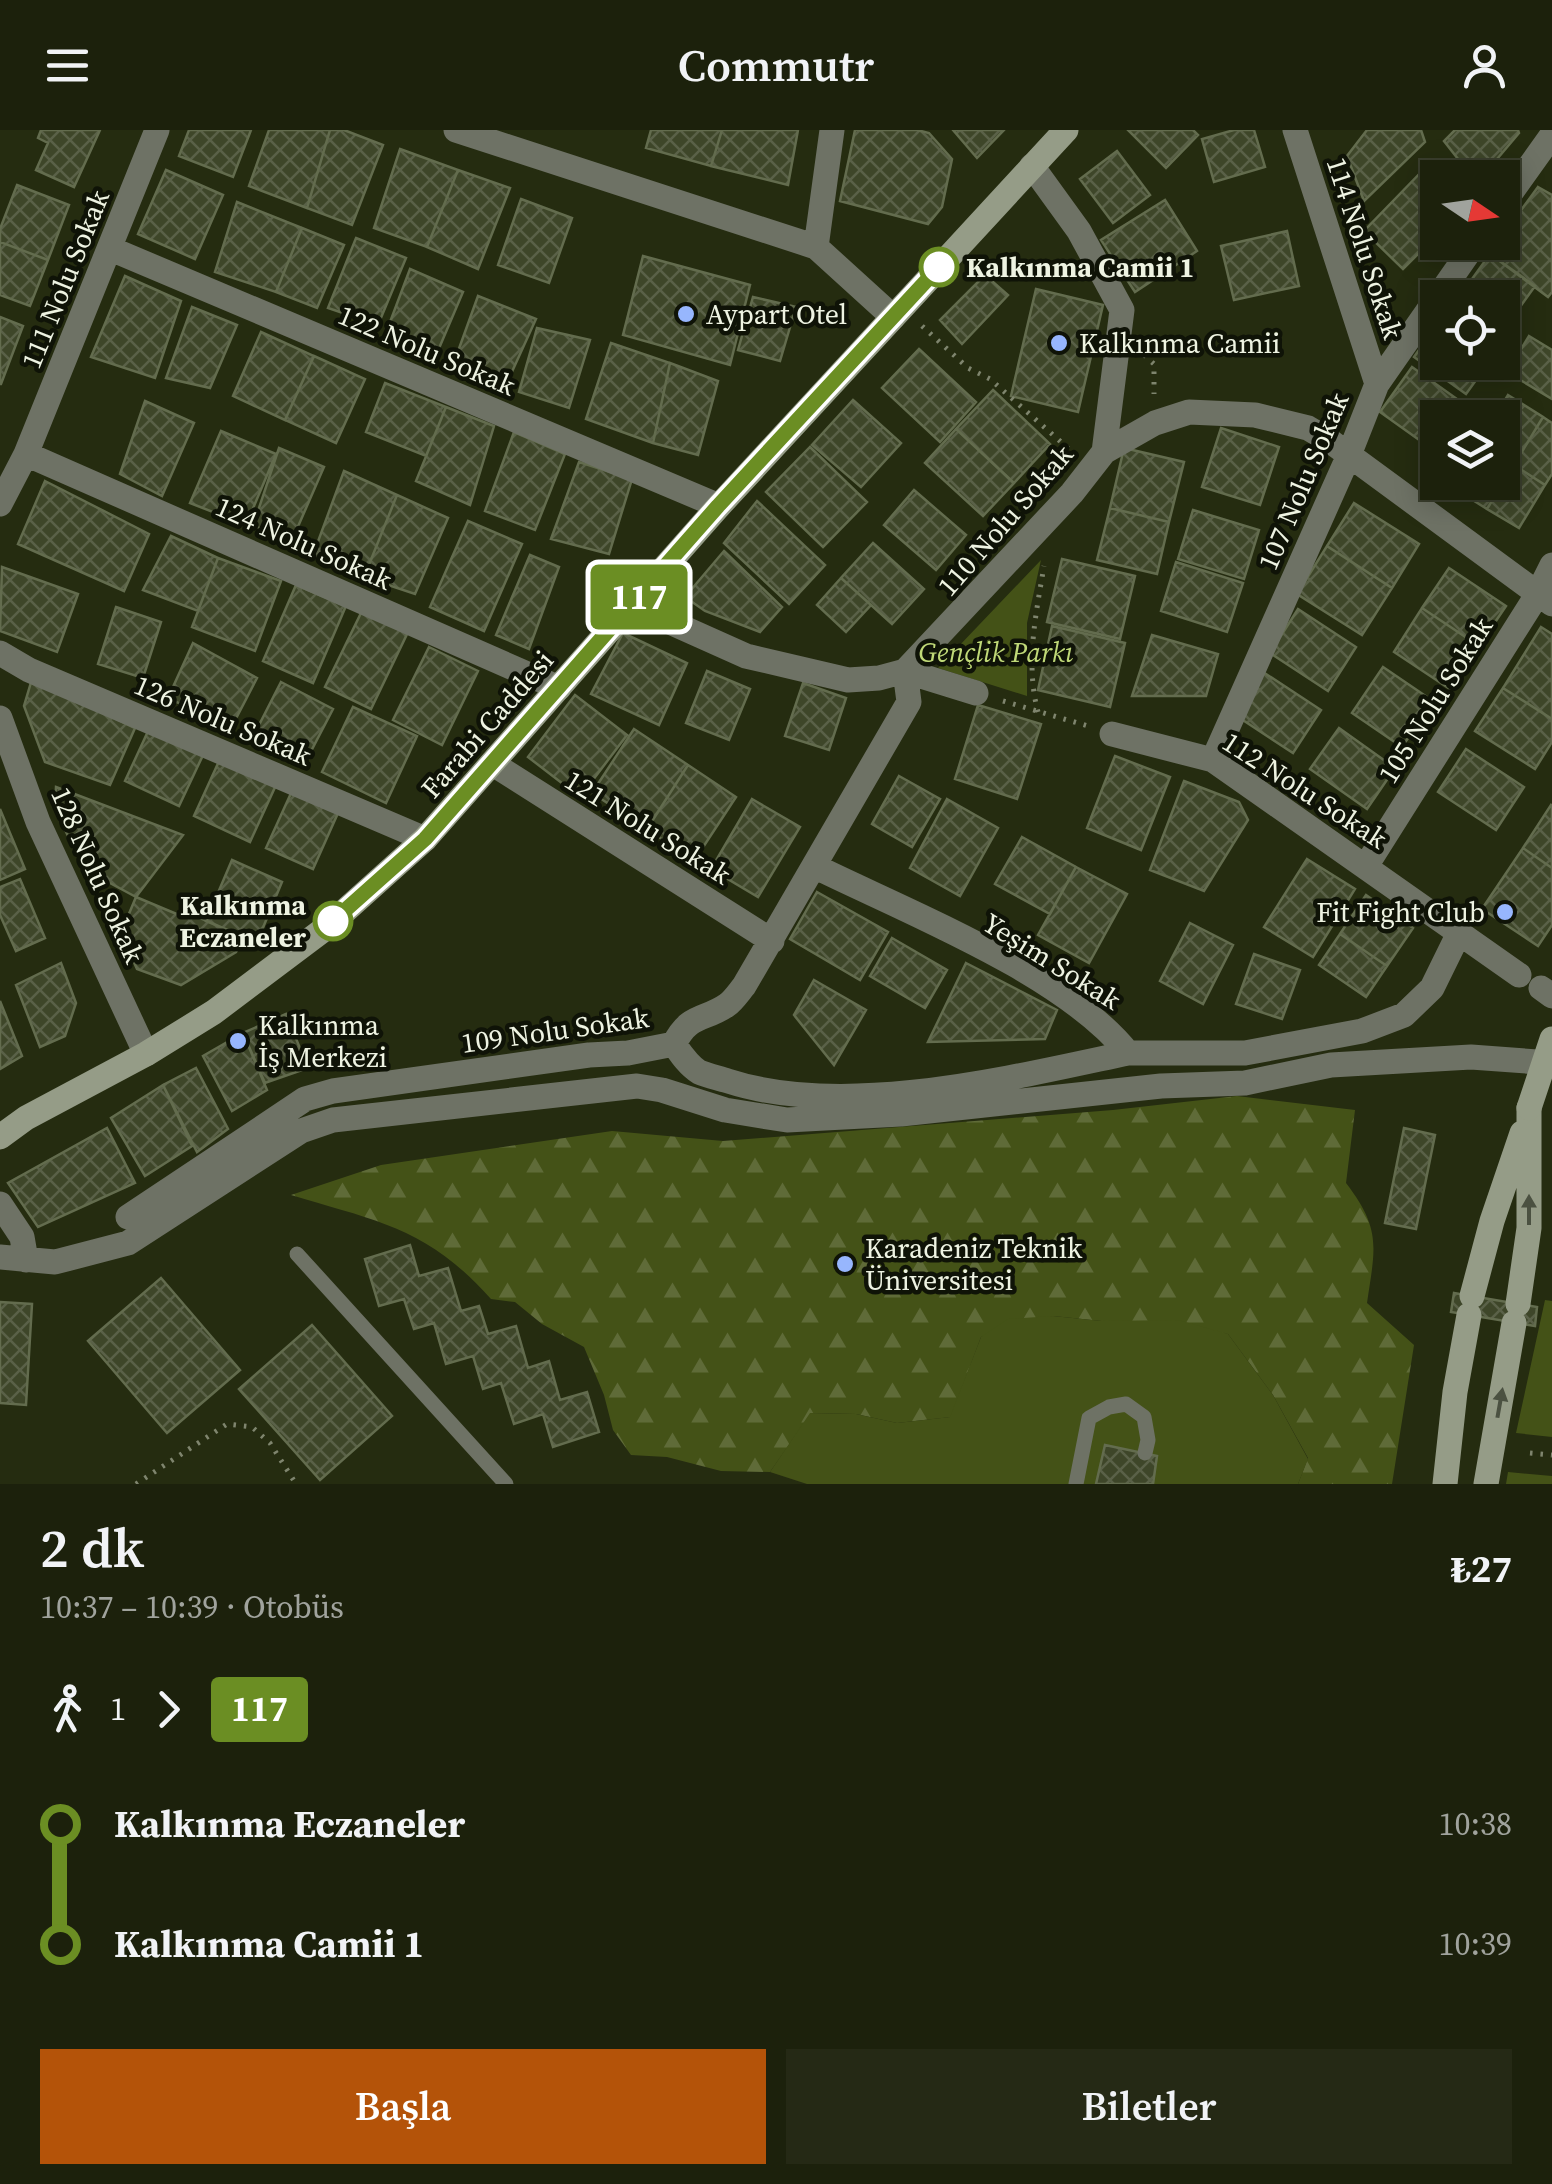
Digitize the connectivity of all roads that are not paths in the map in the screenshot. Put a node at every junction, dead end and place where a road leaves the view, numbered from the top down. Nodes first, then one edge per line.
1 (157, 130) edge
2 (456, 130) edge
3 (832, 130) edge
4 (1066, 130) edge
5 (1296, 130) edge
6 (1552, 135) edge
7 (1032, 166) junction
8 (1520, 180) edge
9 (816, 248) junction
10 (112, 249) junction
11 (1464, 260) edge
12 (902, 317) junction
13 (1378, 384) junction
14 (26, 454) junction
15 (1349, 456) junction
16 (1097, 461) junction
17 (0, 504) edge
18 (718, 506) junction
19 (1552, 565) edge
20 (1545, 599) edge
21 (632, 605) junction
22 (0, 652) edge
23 (906, 671) junction
24 (559, 688) junction
25 (976, 693) road end
26 (0, 718) edge
27 (1112, 734) road end
28 (1212, 760) junction
29 (494, 764) junction
30 (425, 839) junction
31 (814, 866) junction
32 (1366, 866) junction
33 (1458, 935) junction
34 (772, 941) junction
35 (1538, 986) edge
36 (1552, 1039) edge
37 (674, 1044) junction
38 (1128, 1053) junction
39 (146, 1054) junction
40 (1552, 1063) edge
41 (1529, 1111) junction
42 (0, 1137) edge
43 (0, 1204) edge
44 (128, 1217) dead end
45 (0, 1238) edge
46 (297, 1254) dead end
47 (13, 1258) edge
48 (1145, 1454) dead end
49 (506, 1484) edge
50 (1076, 1484) edge
51 (1446, 1484) edge
52 (1486, 1484) edge

1 - 10 street, 111 Nolu Sokak
2 - 9 street
3 - 9 street
4 - 7 street, Farabi Caddesi
5 - 13 street, 114 Nolu Sokak
6 - 8 street
7 - 12 street, Farabi Caddesi
7 - 16 street
9 - 12 street
10 - 14 street, 111 Nolu Sokak
10 - 18 street, 122 Nolu Sokak
11 - 13 street, 107 Nolu Sokak
12 - 18 street, Farabi Caddesi
13 - 15 street, 107 Nolu Sokak
14 - 17 street, 111 Nolu Sokak
14 - 24 street, 124 Nolu Sokak
15 - 16 street, 110 Nolu Sokak
15 - 20 street, 110 Nolu Sokak
15 - 28 street, 107 Nolu Sokak
16 - 23 street, 110 Nolu Sokak
18 - 21 street, Farabi Caddesi
19 - 20 street, 105 Nolu Sokak
20 - 32 street, 105 Nolu Sokak
21 - 23 street
21 - 24 street, Farabi Caddesi
22 - 30 street, 126 Nolu Sokak
23 - 25 street
23 - 31 street
24 - 29 street, Farabi Caddesi
26 - 39 street, 128 Nolu Sokak
27 - 28 street, 112 Nolu Sokak
28 - 32 street, 112 Nolu Sokak
29 - 30 street, Farabi Caddesi
29 - 34 street, 121 Nolu Sokak
30 - 39 street, Farabi Caddesi
31 - 34 street
31 - 38 street, Yeşim Sokak
32 - 33 street, 112 Nolu Sokak
33 - 35 street, 112 Nolu Sokak
33 - 38 street, Yeşim Sokak
34 - 37 street
36 - 41 street, bridge
37 - 38 street, 109 Nolu Sokak
37 - 44 street, 109 Nolu Sokak
39 - 42 street, Farabi Caddesi
40 - 47 street
41 - 51 street
52 -> 41 street
43 - 47 street
45 - 47 street
46 - 49 lane
48 - 50 lane

